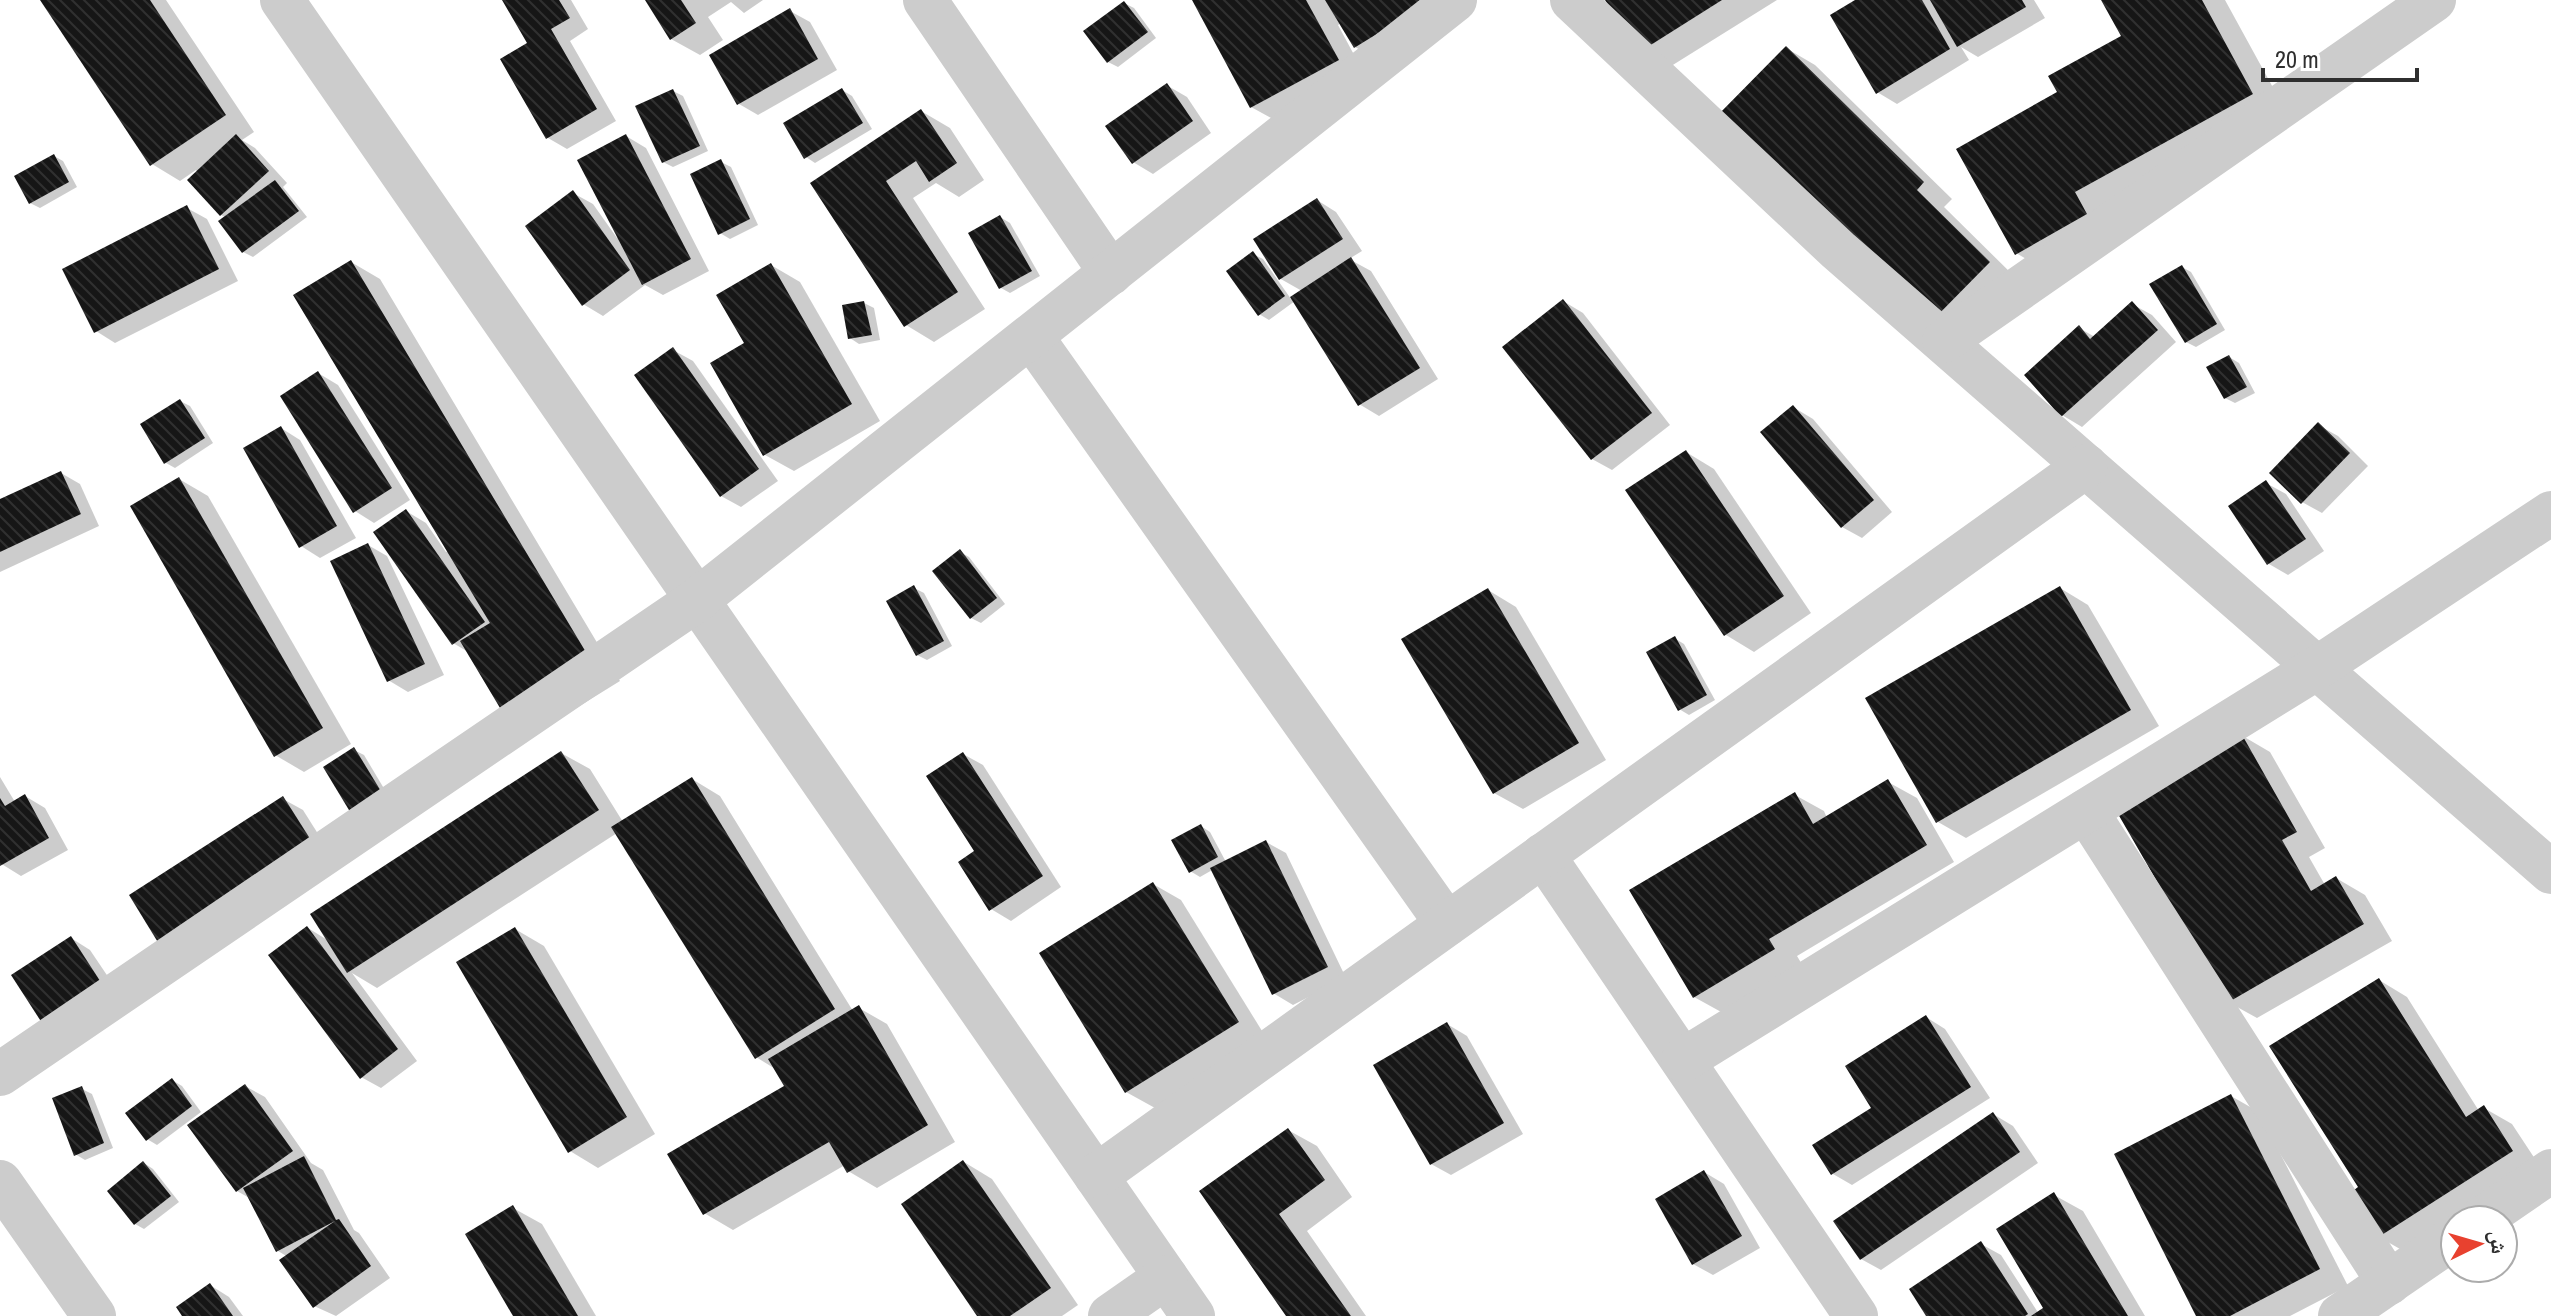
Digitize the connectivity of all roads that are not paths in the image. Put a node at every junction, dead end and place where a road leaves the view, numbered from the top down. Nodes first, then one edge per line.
1 (282, 0) edge
2 (925, 0) edge
3 (1455, 0) edge
4 (1572, 0) edge
5 (2434, 0) edge
6 (1111, 273) junction
7 (1031, 336) junction
8 (1944, 341) junction
9 (2086, 466) junction
10 (2551, 513) edge
11 (697, 600) junction
12 (2317, 668) junction
13 (2086, 811) junction
14 (1543, 855) junction
15 (2551, 872) edge
16 (1447, 924) junction
17 (1683, 1060) junction
18 (0, 1074) edge
19 (2551, 1171) edge
20 (1096, 1176) junction
21 (0, 1182) edge
22 (2503, 1204) edge
23 (2439, 1248) edge
24 (1166, 1277) junction
25 (2389, 1283) junction
26 (2343, 1315) edge
27 (94, 1316) edge
28 (1110, 1316) edge
29 (1193, 1316) edge
30 (1856, 1316) edge

1 - 11 street
2 - 6 street
3 - 6 street
4 - 8 street
5 - 8 street
6 - 7 street
7 - 11 street
7 - 16 street
8 - 9 street
9 - 12 street
9 - 14 street
10 - 12 street
11 - 18 street
11 - 20 street
12 - 13 street
12 - 15 street
13 - 17 street
13 - 25 street
14 - 16 street
14 - 17 street
16 - 20 street
17 - 30 street
19 - 22 street
20 - 24 street
21 - 27 street
23 - 25 street
24 - 28 street
24 - 29 street
25 - 26 street

